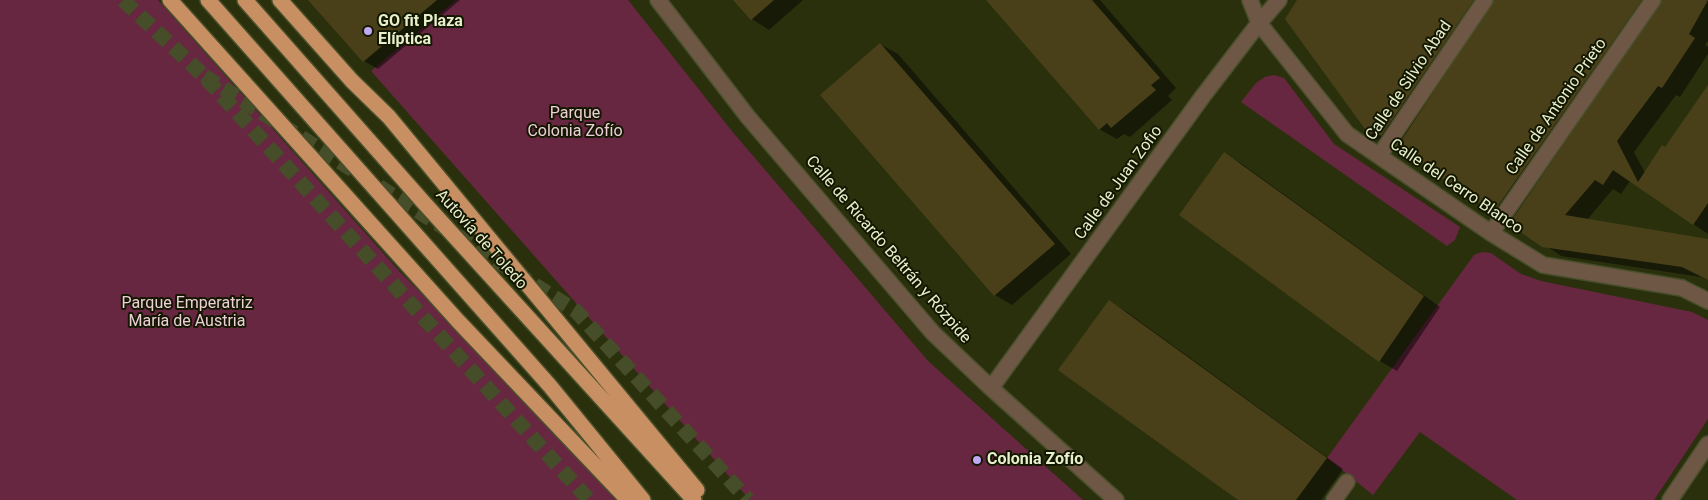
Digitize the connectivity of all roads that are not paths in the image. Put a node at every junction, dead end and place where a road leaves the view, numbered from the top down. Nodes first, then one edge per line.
1 (170, 0) edge
2 (208, 0) edge
3 (245, 0) edge
4 (280, 0) edge
5 (658, 0) edge
6 (1250, 0) edge
7 (1279, 0) edge
8 (1485, 0) edge
9 (1652, 0) edge
10 (1259, 23) junction
11 (1380, 156) junction
12 (1491, 233) junction
13 (1708, 300) edge
14 (991, 388) junction
15 (1708, 444) edge
16 (1347, 482) dead end
17 (628, 500) edge
18 (643, 500) edge
19 (694, 500) edge
20 (704, 500) edge
21 (1116, 500) edge
22 (1334, 500) edge
23 (1670, 500) edge

1 - 17 highway
2 - 18 highway
3 - 19 highway, Autovía de Toledo
4 - 20 highway
5 - 14 street, Calle de Ricardo Beltrán y Rózpide
6 - 10 street, Calle del Cerro Blanco
7 - 10 street, Calle de Juan Zofio
8 - 11 street, Calle de Silvio Abad
9 - 12 street, Calle de Antonio Prieto
10 - 11 street, Calle del Cerro Blanco
10 - 14 street, Calle de Juan Zofio
11 - 12 street, Calle del Cerro Blanco
12 - 13 street, Calle del Cerro Blanco
14 - 21 street, Calle de Ricardo Beltrán y Rózpide
15 - 23 street
16 - 22 street

